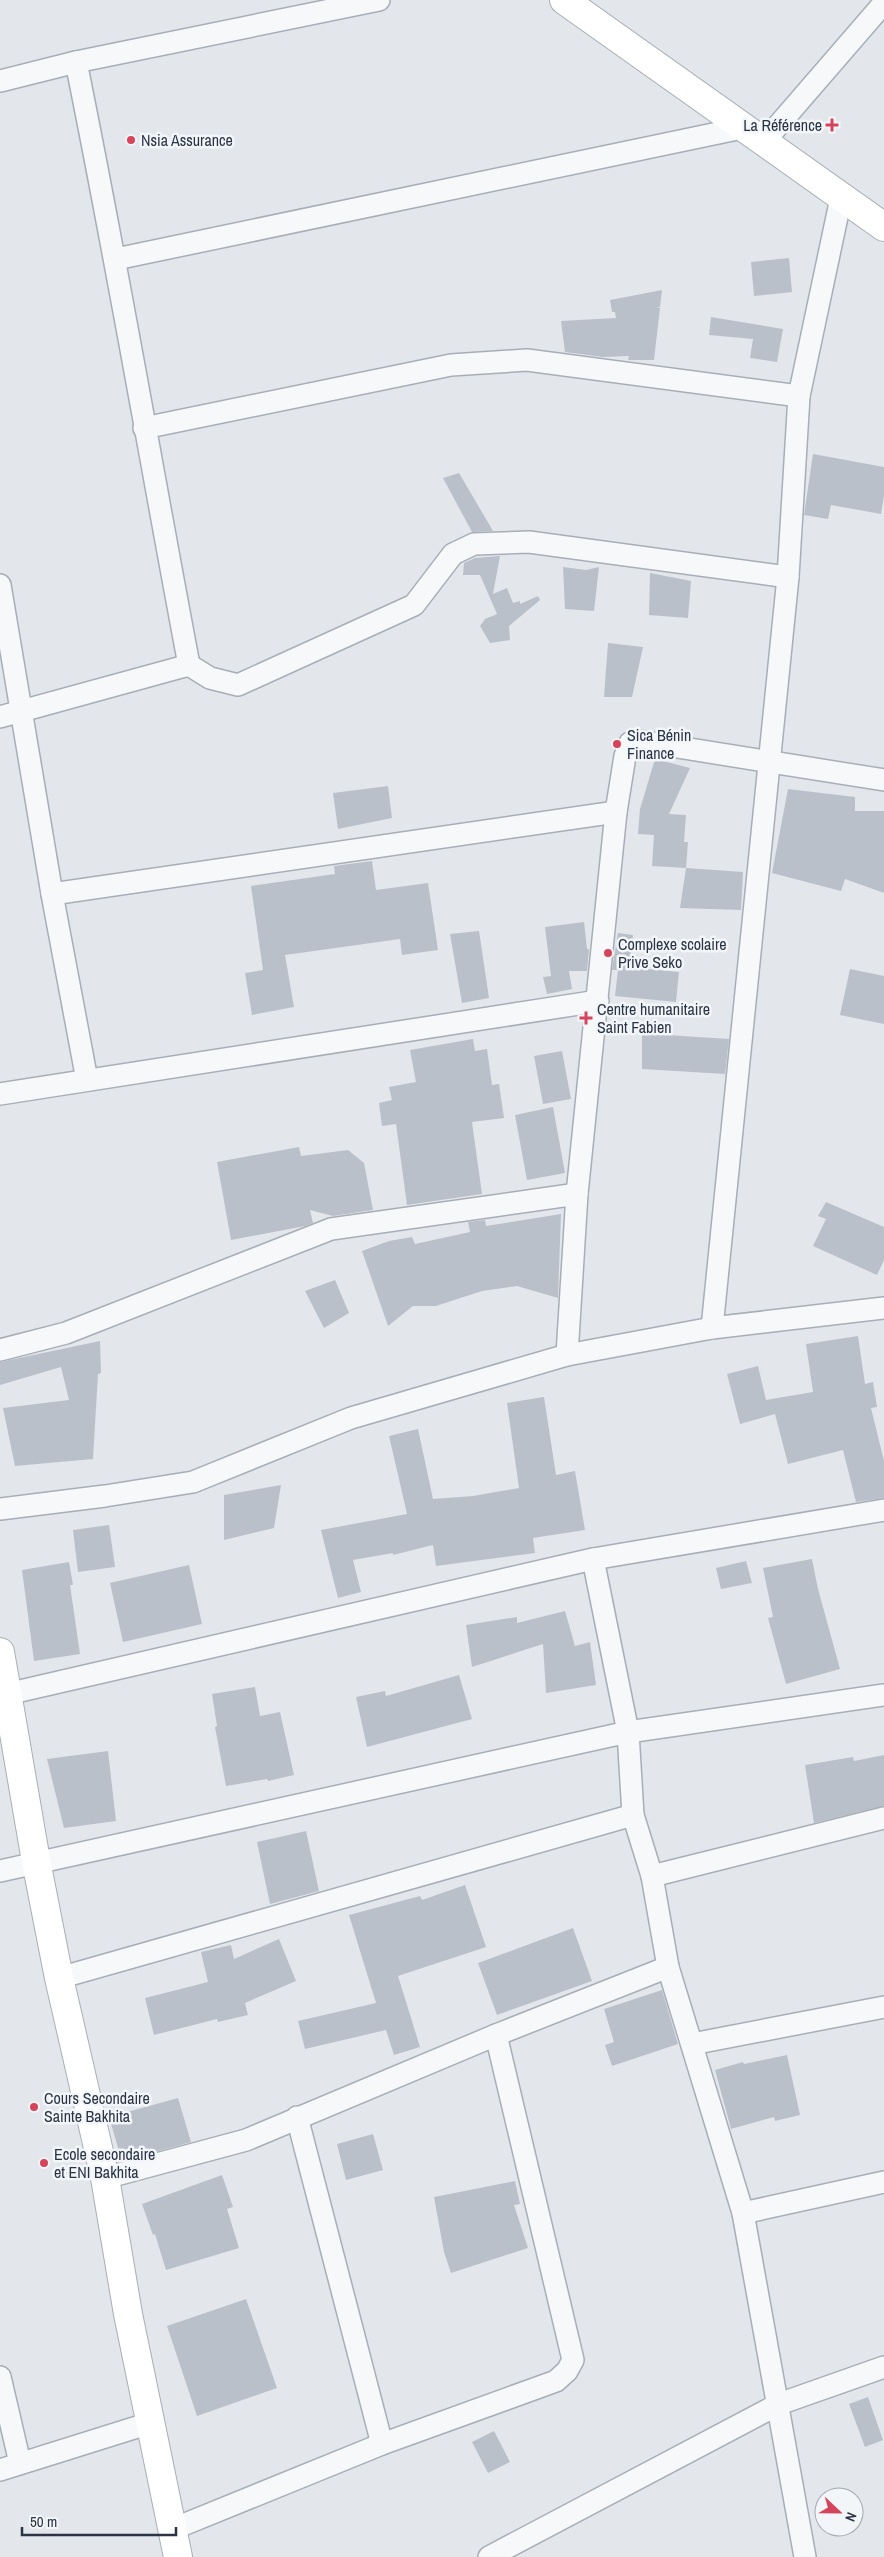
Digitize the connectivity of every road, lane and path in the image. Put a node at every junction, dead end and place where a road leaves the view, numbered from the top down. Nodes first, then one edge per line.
1 (379, 0) edge
2 (564, 0) edge
3 (878, 3) edge
4 (76, 62) junction
5 (0, 81) edge
6 (752, 136) junction
7 (841, 198) junction
8 (884, 227) edge
9 (116, 259) junction
10 (799, 396) junction
11 (144, 428) junction
12 (788, 577) junction
13 (0, 585) edge
14 (189, 665) junction
15 (21, 712) junction
16 (0, 717) edge
17 (769, 763) junction
18 (884, 780) edge
19 (616, 812) junction
20 (52, 894) junction
21 (598, 1001) junction
22 (87, 1080) junction
23 (0, 1094) edge
24 (577, 1194) junction
25 (884, 1308) edge
26 (712, 1328) junction
27 (0, 1350) edge
28 (567, 1356) junction
29 (0, 1509) edge
30 (884, 1510) edge
31 (593, 1559) junction
32 (0, 1652) edge
33 (8, 1694) junction
34 (884, 1696) edge
35 (628, 1732) junction
36 (632, 1815) junction
37 (884, 1818) edge
38 (36, 1861) junction
39 (0, 1871) edge
40 (652, 1876) junction
41 (668, 1967) junction
42 (59, 1978) junction
43 (884, 2007) edge
44 (496, 2035) junction
45 (692, 2044) junction
46 (297, 2118) junction
47 (105, 2178) junction
48 (884, 2182) edge
49 (743, 2213) junction
50 (884, 2367) edge
51 (0, 2377) edge
52 (778, 2404) junction
53 (150, 2423) junction
54 (382, 2444) junction
55 (20, 2463) junction
56 (0, 2470) edge
57 (173, 2529) junction
58 (178, 2557) edge
59 (490, 2557) edge
60 (805, 2557) edge

1 - 4 street
2 - 6 main road
3 - 6 street
4 - 5 street
4 - 9 street
6 - 7 main road
6 - 9 street
7 - 8 main road
7 - 10 street
9 - 11 street
10 - 11 street
10 - 12 street
11 - 14 street
12 - 14 street
12 - 17 street
13 - 15 street
14 - 15 street
15 - 16 street
15 - 20 street
17 - 18 street
17 - 19 street
17 - 26 street
19 - 20 street
19 - 21 street
20 - 22 street
21 - 22 street
21 - 24 street
22 - 23 street
24 - 27 street
24 - 28 street
25 - 26 street
26 - 28 street
28 - 29 street
30 - 31 street
31 - 33 street
31 - 35 street
32 - 33 main road
33 - 38 main road
34 - 35 street
35 - 36 street
35 - 38 street
36 - 40 street
36 - 42 street
37 - 40 street
38 - 39 street
38 - 42 main road
40 - 41 street
41 - 44 street
41 - 45 street
42 - 47 main road
43 - 45 street
44 - 46 street
44 - 54 street
45 - 49 street
46 - 47 street
46 - 54 street
47 - 53 main road
48 - 49 street
49 - 52 street
50 - 52 street
51 - 55 street
52 - 59 street
52 - 60 street
53 - 55 street
53 - 57 main road
54 - 57 street
55 - 56 street
57 - 58 main road

